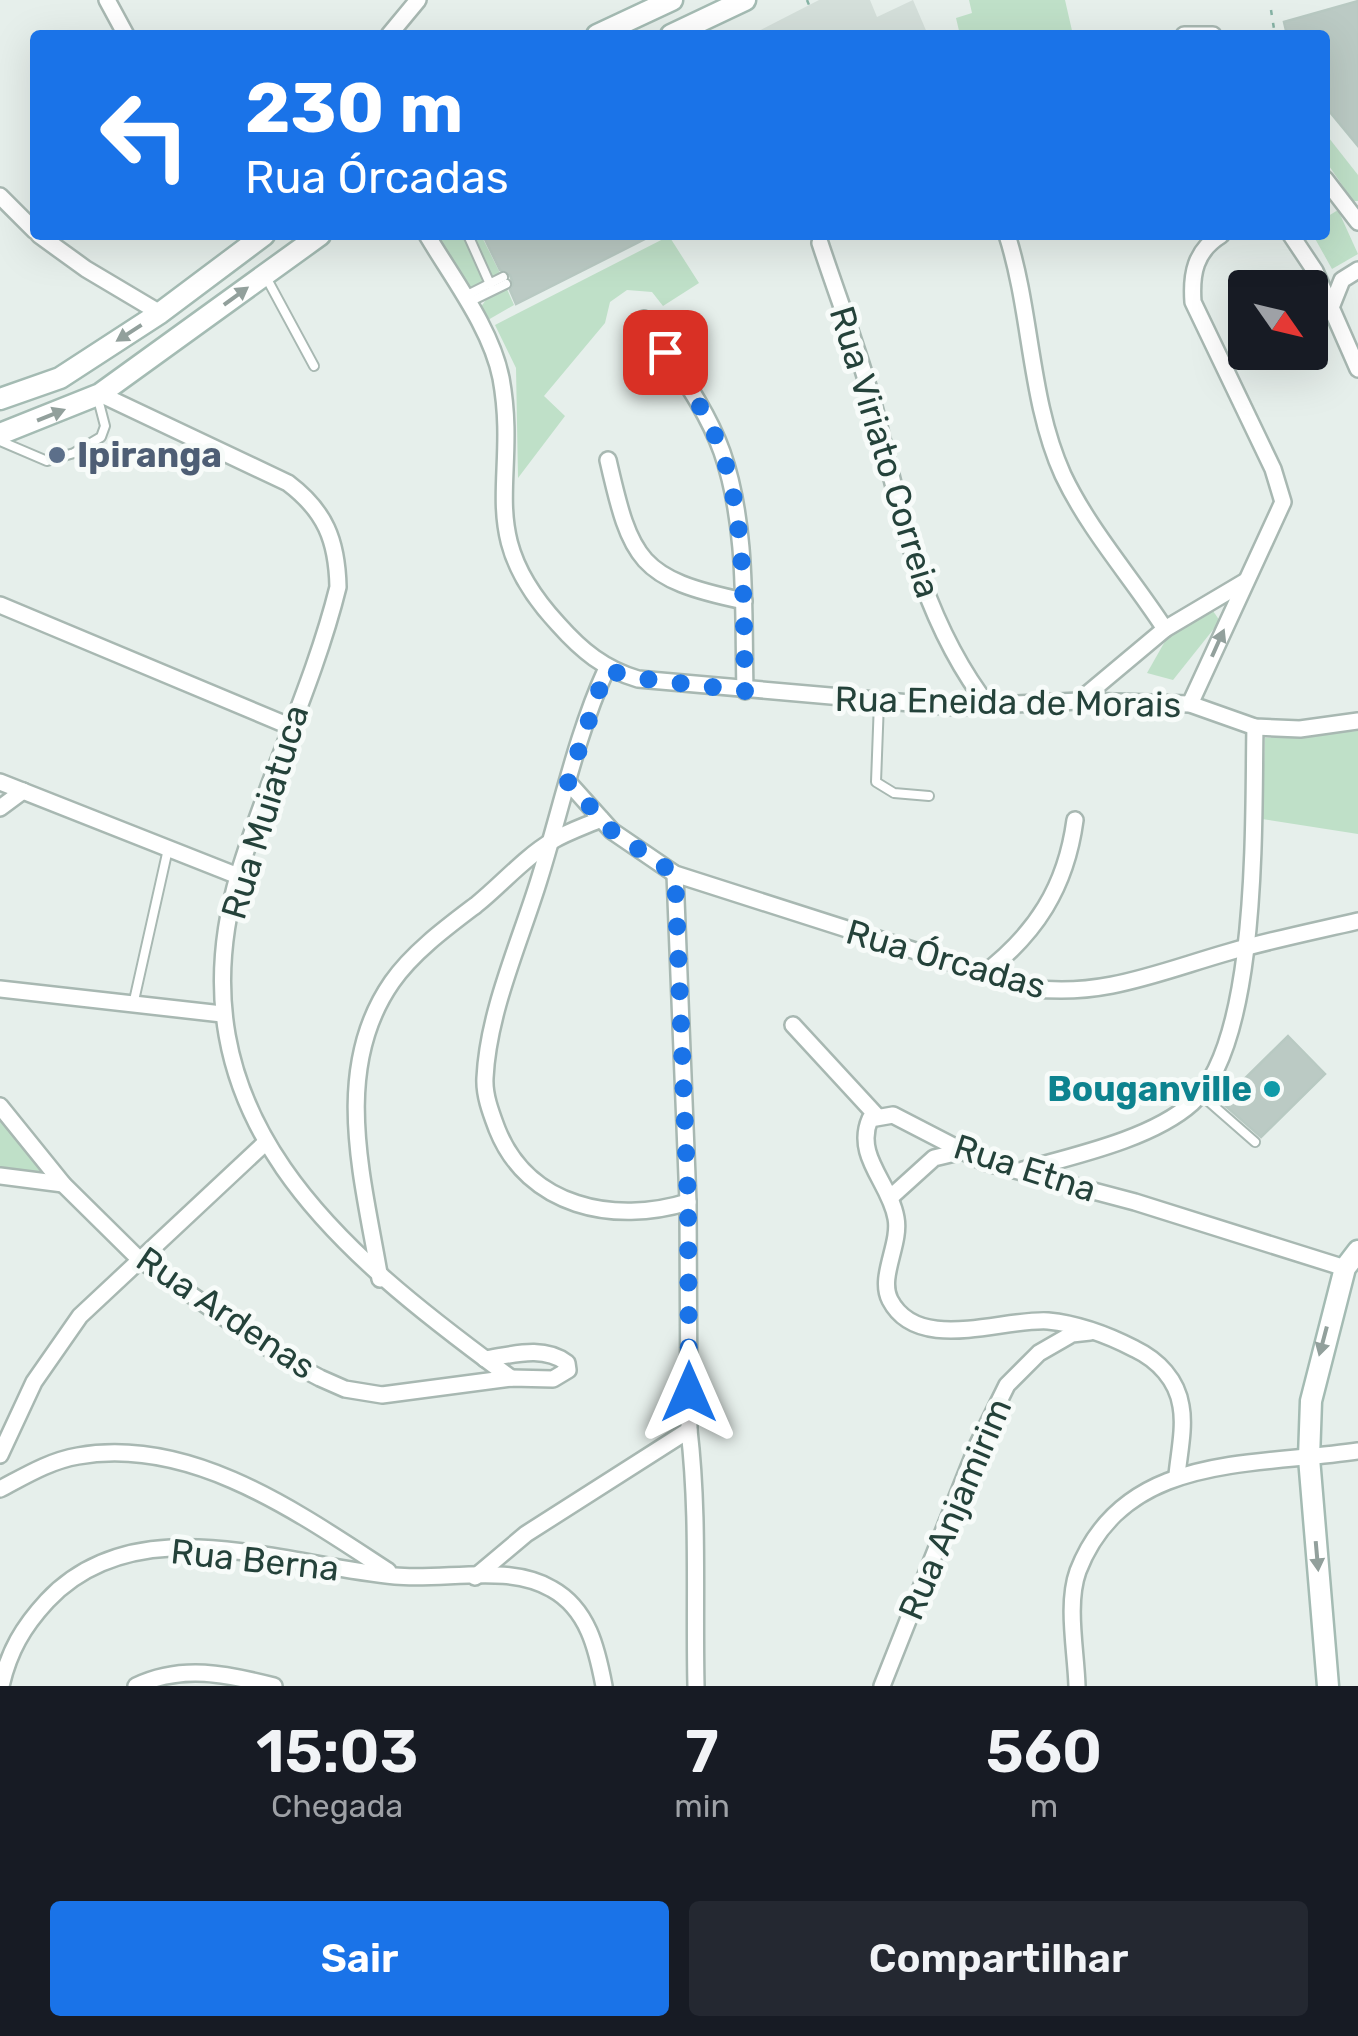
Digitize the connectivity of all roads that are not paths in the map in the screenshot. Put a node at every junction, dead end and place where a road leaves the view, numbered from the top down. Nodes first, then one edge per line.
1 (107, 0) edge
2 (418, 0) edge
3 (672, 0) edge
4 (745, 0) edge
5 (123, 30) edge
6 (394, 30) edge
7 (608, 30) edge
8 (682, 30) edge
9 (1330, 186) edge
10 (0, 196) edge
11 (1341, 200) junction
12 (1330, 207) edge
13 (1358, 222) edge
14 (30, 226) edge
15 (47, 240) edge
16 (251, 240) edge
17 (313, 240) edge
18 (431, 240) edge
19 (470, 240) edge
20 (1009, 240) edge
21 (1216, 240) edge
22 (1296, 240) edge
23 (820, 243) dead end
24 (1314, 270) edge
25 (1358, 270) edge
26 (264, 275) junction
27 (1328, 275) edge
28 (1342, 280) junction
29 (490, 284) junction
30 (1328, 297) edge
31 (465, 300) junction
32 (1332, 305) junction
33 (160, 313) junction
34 (644, 319) dead end
35 (314, 366) dead end
36 (1358, 369) edge
37 (99, 394) junction
38 (0, 398) edge
39 (0, 434) edge
40 (0, 441) edge
41 (608, 460) dead end
42 (1246, 581) junction
43 (744, 602) junction
44 (0, 605) edge
45 (1165, 629) junction
46 (606, 670) junction
47 (745, 691) junction
48 (1078, 700) junction
49 (880, 702) junction
50 (1190, 704) junction
51 (990, 708) junction
52 (1358, 721) edge
53 (289, 726) junction
54 (1255, 727) junction
55 (0, 782) edge
56 (568, 782) junction
57 (23, 791) junction
58 (929, 796) dead end
59 (0, 808) edge
60 (601, 819) junction
61 (1075, 820) dead end
62 (551, 842) junction
63 (168, 848) junction
64 (675, 874) junction
65 (238, 876) junction
66 (1358, 921) edge
67 (1246, 947) junction
68 (982, 975) junction
69 (0, 989) edge
70 (133, 1005) junction
71 (222, 1014) junction
72 (793, 1026) dead end
73 (1199, 1094) junction
74 (0, 1106) edge
75 (876, 1115) junction
76 (1255, 1142) dead end
77 (265, 1143) junction
78 (959, 1152) junction
79 (1019, 1171) junction
80 (0, 1176) edge
81 (63, 1184) junction
82 (892, 1196) junction
83 (688, 1202) junction
84 (139, 1259) junction
85 (1352, 1260) edge
86 (380, 1279) junction
87 (1094, 1331) junction
88 (485, 1359) junction
89 (511, 1378) junction
90 (688, 1430) junction
91 (1358, 1451) edge
92 (0, 1456) edge
93 (1309, 1458) junction
94 (1177, 1475) junction
95 (0, 1489) edge
96 (396, 1576) junction
97 (475, 1577) junction
98 (2, 1686) edge
99 (136, 1686) edge
100 (274, 1686) edge
101 (604, 1686) edge
102 (696, 1686) edge
103 (882, 1686) edge
104 (1077, 1686) edge
105 (1328, 1686) edge

1 - 5 street
2 - 6 street
3 - 7 main road
4 - 8 main road
9 - 11 street
10 - 14 street
11 - 12 street
11 - 13 street
15 - 33 street
16 - 33 main road
17 - 26 main road
18 - 31 street
19 - 29 lane
20 - 45 street
21 - 42 street
22 - 24 street
23 - 51 street, Rua Viriato Correia
25 - 28 street
26 - 35 lane
37 -> 26 main road
27 - 28 street
28 - 32 street
29 - 31 lane
29 - 31 lane
30 - 32 street
31 - 46 street
32 - 36 street
33 -> 38 main road
34 - 43 street
39 -> 37 main road
37 - 40 lane
37 - 53 street, Rua Muiatuca
41 - 43 street
42 - 45 street
50 -> 42 street
43 - 47 street
44 - 53 street
45 - 48 street
46 - 47 street, Rua Eneida de Morais
46 - 56 street
47 - 49 street, Rua Eneida de Morais
48 - 50 street, Rua Eneida de Morais
48 - 51 street, Rua Eneida de Morais
49 - 51 street, Rua Eneida de Morais
49 - 58 lane
50 - 54 street, Rua Eneida de Morais
52 - 54 street, Rua Eneida de Morais
53 - 65 street, Rua Muiatuca
54 - 67 street
55 - 57 street
56 - 60 street, Rua Órcadas
56 - 62 street
57 - 59 street
57 - 63 street
60 - 62 street
60 - 64 street, Rua Órcadas
61 - 68 street
62 - 83 street
62 - 86 street
63 - 65 street
63 - 70 lane
64 - 68 street, Rua Órcadas
64 - 83 street
65 - 71 street, Rua Muiatuca
66 - 67 street, Rua Órcadas
67 - 68 street, Rua Órcadas
67 - 73 street
69 - 70 street
70 - 71 street
71 - 77 street, Rua Muiatuca
72 - 75 street
73 - 76 lane
73 - 79 street
74 - 81 street, Rua Ardenas
75 - 78 street, Rua Etna
75 - 82 street
77 - 84 street
77 - 86 street, Rua Muiatuca
78 - 79 street, Rua Etna
78 - 82 street
79 - 85 street, Rua Etna
80 - 81 street
81 - 84 street, Rua Ardenas
82 - 87 street
83 - 90 street
84 - 89 street, Rua Ardenas
84 - 92 street
85 -> 93 main road
86 - 88 street, Rua Muiatuca
87 - 94 street
87 - 103 street, Rua Anjamirim
88 - 89 street, Rua Muiatuca
88 - 89 street, Rua Ardenas
90 - 97 street
90 - 102 street
91 - 93 street
93 - 94 street
93 -> 105 main road
94 - 104 street
95 - 96 street
96 - 97 street, Rua Berna
96 - 98 street, Rua Berna
97 - 101 street, Rua Berna
99 - 100 street

